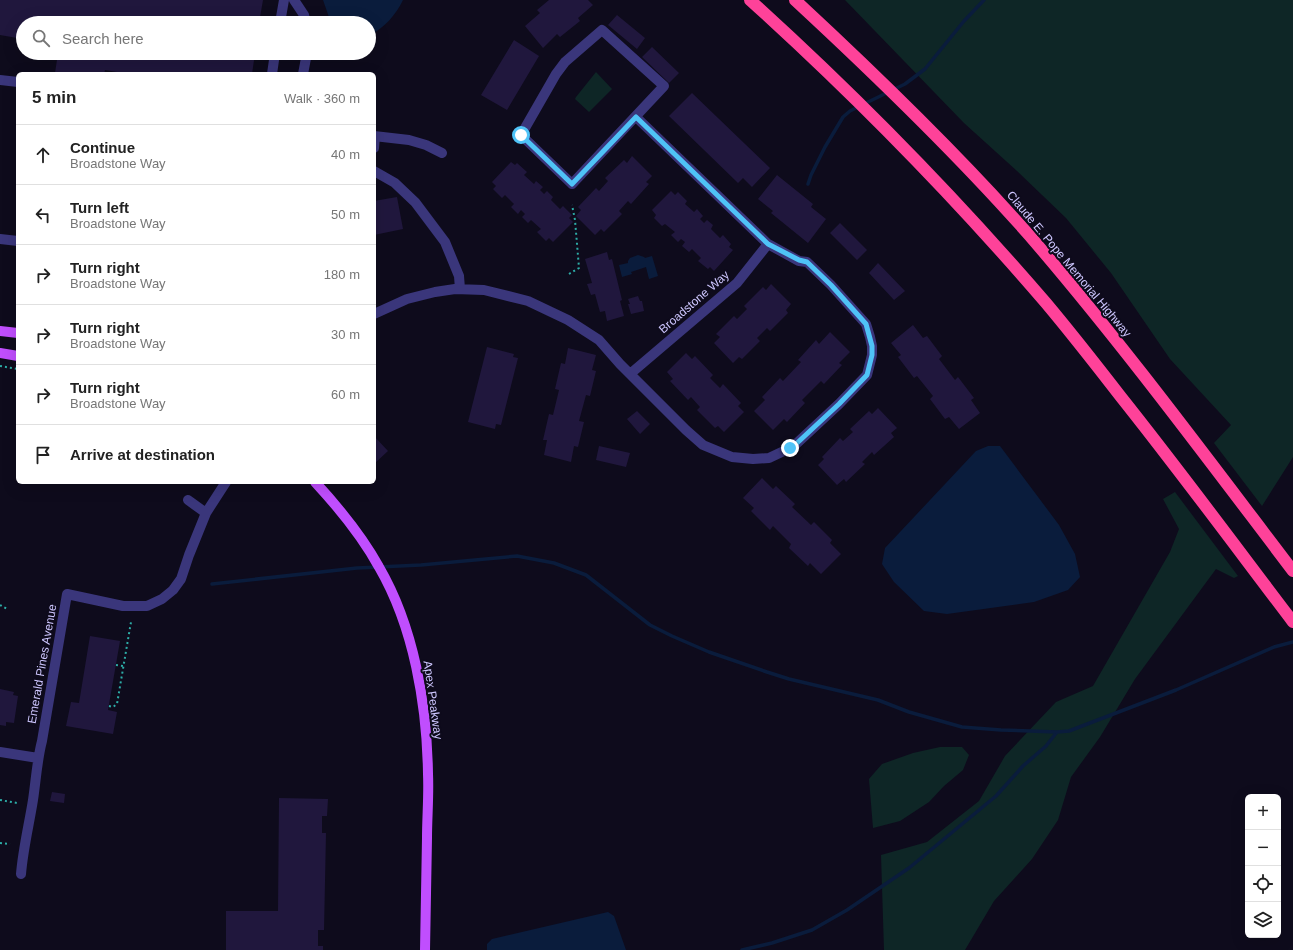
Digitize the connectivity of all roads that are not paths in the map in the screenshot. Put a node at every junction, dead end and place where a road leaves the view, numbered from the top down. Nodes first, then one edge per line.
1 (284, 0) edge
2 (294, 0) edge
3 (750, 0) edge
4 (794, 0) edge
5 (281, 16) edge
6 (304, 16) edge
7 (274, 60) edge
8 (305, 60) edge
9 (272, 72) edge
10 (303, 72) edge
11 (0, 80) edge
12 (16, 82) edge
13 (636, 117) junction
14 (376, 136) edge
15 (442, 153) dead end
16 (376, 172) edge
17 (0, 238) edge
18 (16, 241) edge
19 (768, 244) junction
20 (460, 290) junction
21 (376, 313) edge
22 (0, 331) edge
23 (16, 333) edge
24 (0, 353) edge
25 (16, 356) edge
26 (630, 374) junction
27 (225, 484) edge
28 (318, 484) edge
29 (188, 500) dead end
30 (206, 512) junction
31 (1293, 571) edge
32 (1293, 622) edge
33 (0, 752) edge
34 (38, 758) junction
35 (21, 874) dead end
36 (425, 950) edge

1 - 5 street
2 - 6 street
3 - 32 highway
4 - 31 highway, Claude E. Pope Memorial Highway
7 - 9 street
8 - 10 street
11 - 12 street
13 - 13 street
13 - 19 street
14 - 15 street
16 - 20 street
17 - 18 street
19 - 26 street, Broadstone Way
19 - 26 street
20 - 21 street
20 - 26 street
22 - 23 main road
24 - 25 main road
27 - 30 street, Emerald Pines Avenue
28 - 36 main road, Apex Peakway
29 - 30 street
30 - 34 street, Emerald Pines Avenue
33 - 34 street
34 - 35 street, Emerald Pines Avenue

